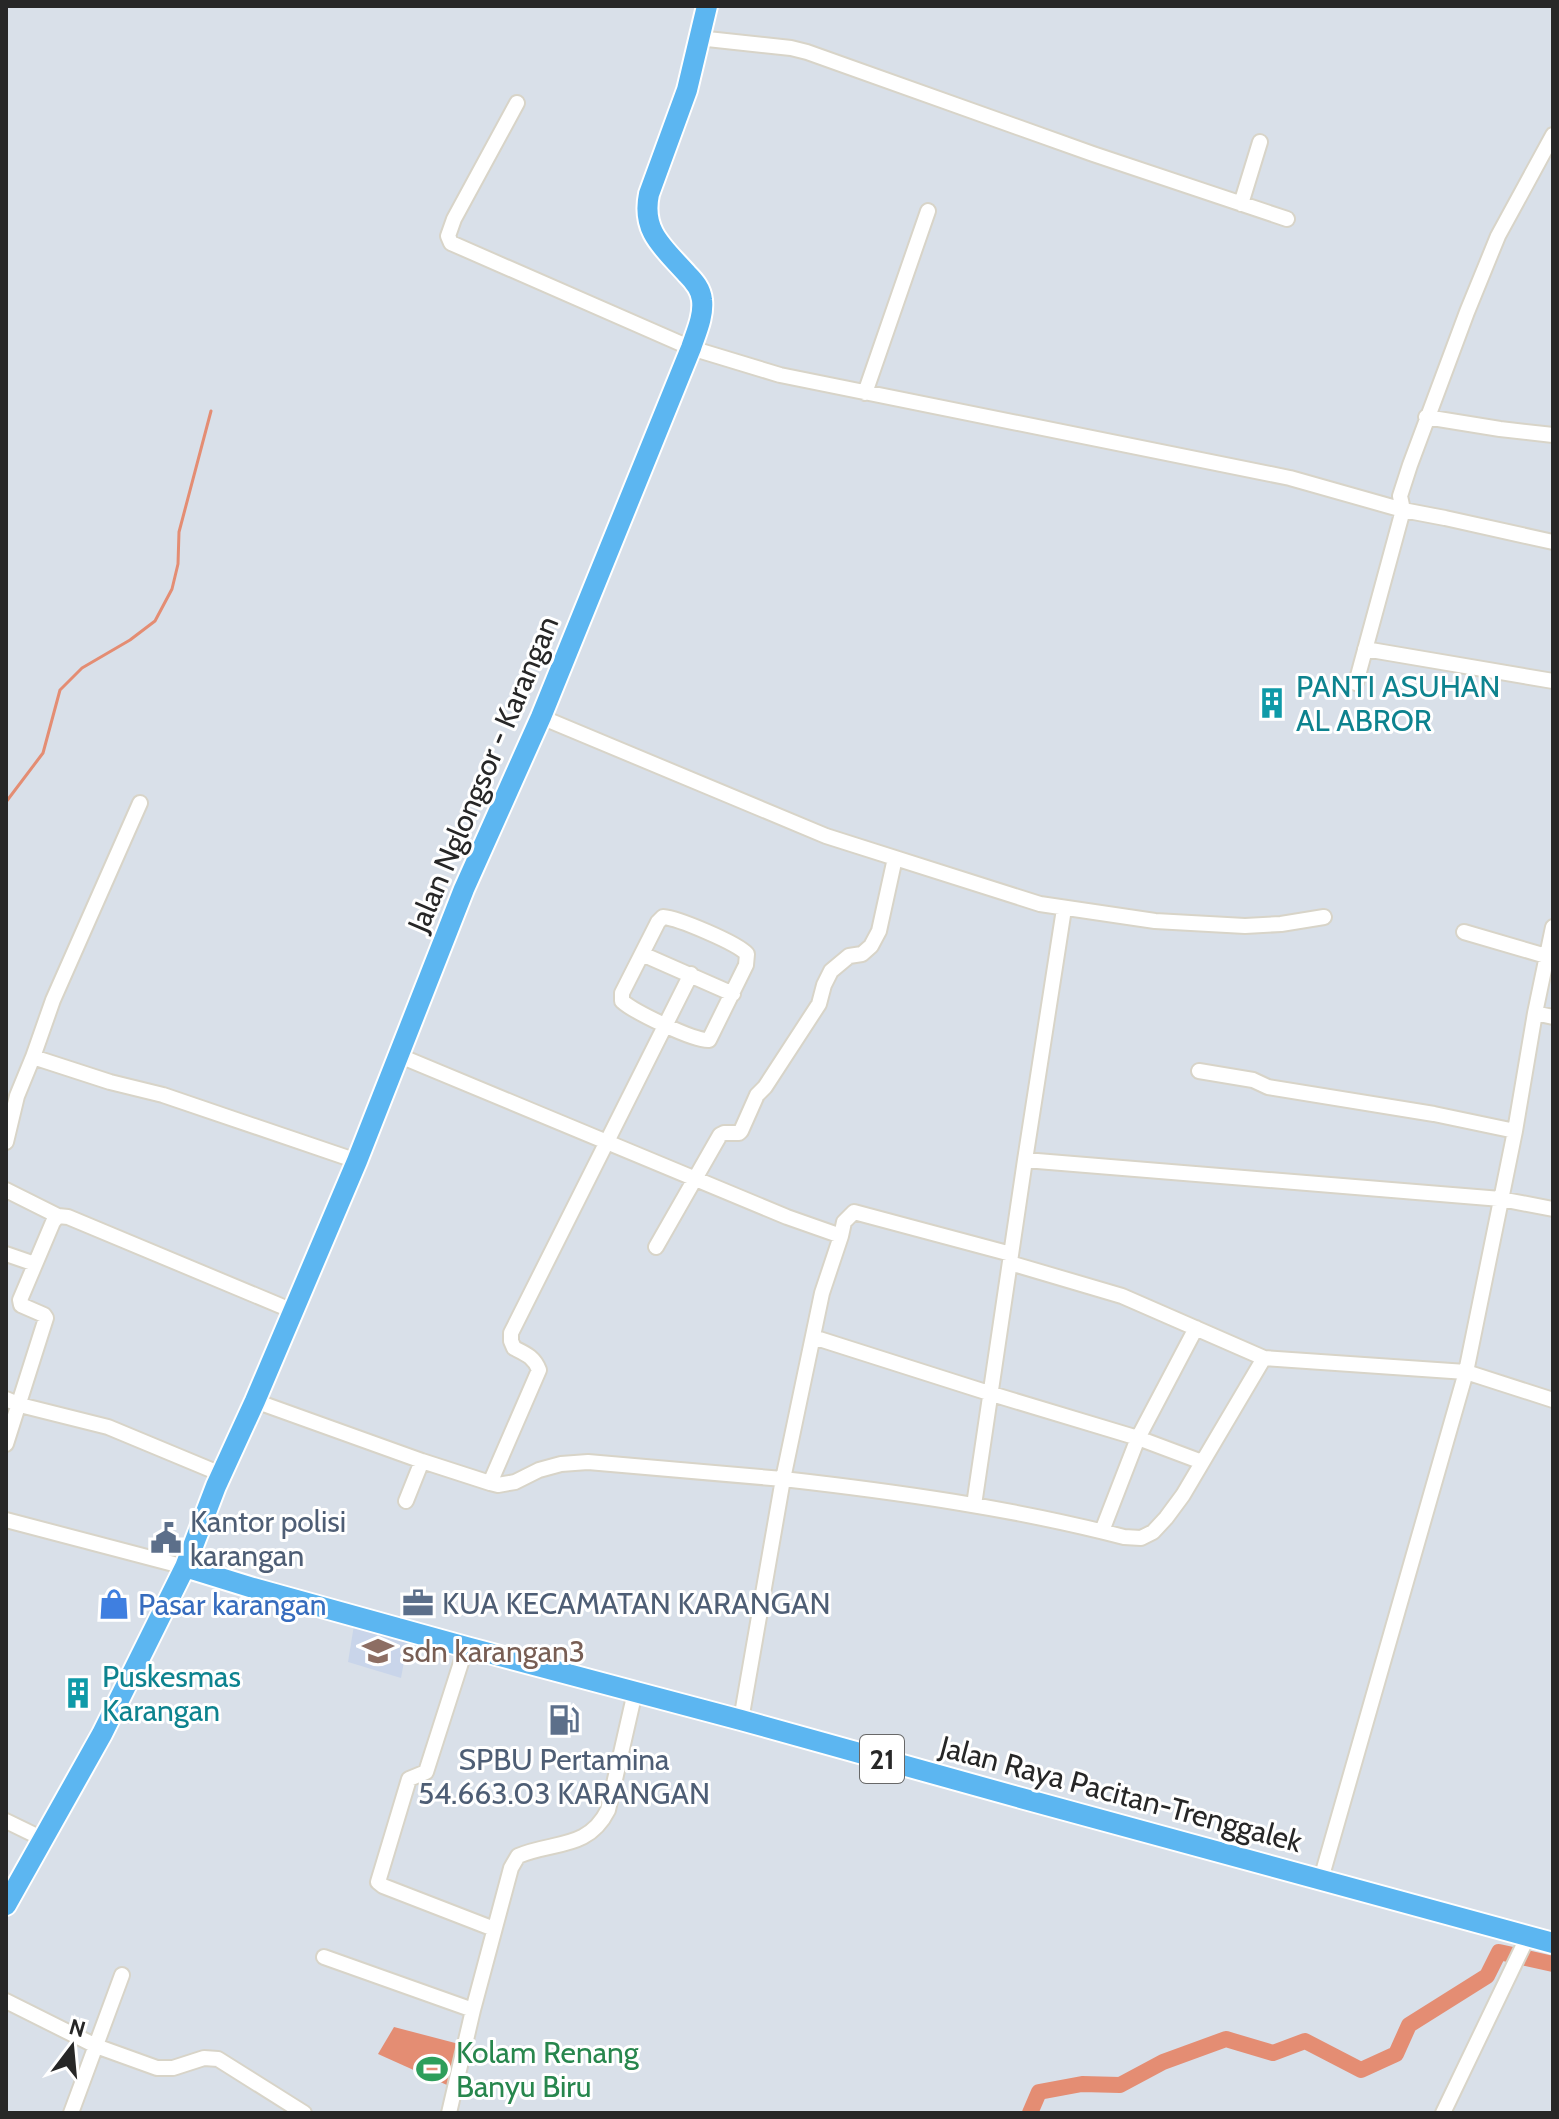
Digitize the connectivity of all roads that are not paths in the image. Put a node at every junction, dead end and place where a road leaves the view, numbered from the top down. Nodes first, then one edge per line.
1 (707, 6) edge
2 (697, 44) junction
3 (517, 103) dead end
4 (1553, 135) edge
5 (1260, 142) dead end
6 (1241, 204) junction
7 (928, 211) dead end
8 (1287, 219) dead end
9 (691, 348) junction
10 (865, 393) junction
11 (1426, 417) junction
12 (1553, 435) edge
13 (1403, 510) junction
14 (1553, 542) edge
15 (1365, 649) junction
16 (1553, 681) edge
17 (1356, 683) dead end
18 (541, 717) junction
19 (140, 803) dead end
20 (895, 858) junction
21 (1064, 909) junction
22 (1324, 917) dead end
23 (1553, 927) edge
24 (1464, 932) dead end
25 (642, 954) junction
26 (1546, 956) junction
27 (691, 974) junction
28 (733, 994) junction
29 (1535, 1013) junction
30 (1553, 1017) edge
31 (666, 1025) junction
32 (400, 1056) junction
33 (33, 1057) junction
34 (1199, 1071) dead end
35 (1515, 1131) junction
36 (607, 1141) junction
37 (6, 1142) edge
38 (1025, 1160) junction
39 (357, 1161) junction
40 (697, 1178) junction
41 (6, 1190) edge
42 (1501, 1199) junction
43 (1553, 1209) edge
44 (58, 1216) junction
45 (841, 1236) junction
46 (656, 1247) dead end
47 (6, 1254) edge
48 (1010, 1259) junction
49 (35, 1264) junction
50 (293, 1311) junction
51 (1196, 1328) junction
52 (813, 1337) junction
53 (1264, 1358) junction
54 (1466, 1372) junction
55 (992, 1394) junction
56 (1553, 1400) edge
57 (255, 1401) junction
58 (13, 1402) edge
59 (1138, 1438) junction
60 (6, 1444) edge
61 (422, 1461) junction
62 (1202, 1462) junction
63 (221, 1474) junction
64 (783, 1479) junction
65 (490, 1483) junction
66 (406, 1501) dead end
67 (974, 1505) junction
68 (6, 1520) edge
69 (1102, 1531) junction
70 (185, 1567) junction
71 (466, 1647) junction
72 (635, 1692) junction
73 (741, 1720) junction
74 (6, 1821) edge
75 (43, 1839) junction
76 (1321, 1879) junction
77 (6, 1905) edge
78 (494, 1929) junction
79 (1524, 1943) junction
80 (1553, 1943) edge
81 (324, 1957) dead end
82 (122, 1975) dead end
83 (6, 2001) edge
84 (473, 2010) junction
85 (96, 2046) junction
86 (71, 2113) edge
87 (304, 2113) edge
88 (449, 2113) edge
89 (1443, 2113) edge

1 - 2 highway, Jalan Nglongsor - Karangan
2 - 6 street
2 - 9 highway, Jalan Nglongsor - Karangan
3 - 9 street
4 - 11 street
5 - 6 street
6 - 8 street
7 - 10 street
9 - 10 street
9 - 18 highway, Jalan Nglongsor - Karangan
10 - 13 street
11 - 12 street
11 - 13 street
13 - 14 street
13 - 15 street
15 - 16 street
15 - 17 street
18 - 20 street
18 - 32 highway, Jalan Nglongsor - Karangan
19 - 33 street
20 - 21 street
20 - 40 street
21 - 22 street
21 - 38 street
23 - 26 street
24 - 26 street
25 - 27 street
25 - 28 street
25 - 31 street
26 - 29 street
27 - 28 street
27 - 31 street
28 - 31 street
29 - 30 street
29 - 35 street
31 - 36 street
32 - 36 street
32 - 39 highway, Jalan Nglongsor - Karangan
33 - 37 street
33 - 39 street
34 - 35 street
35 - 42 street
36 - 40 street
36 - 65 street
38 - 42 street
38 - 48 street
39 - 50 highway, Jalan Nglongsor - Karangan
40 - 45 street
40 - 46 street
41 - 44 street
42 - 43 street
42 - 54 street
44 - 49 street
44 - 50 street
45 - 48 street
45 - 52 street
47 - 49 street
48 - 51 street
48 - 55 street
49 - 58 street
50 - 57 highway, Jalan Nglongsor - Karangan
51 - 53 street
51 - 59 street
52 - 55 street
52 - 64 street
53 - 54 street
53 - 62 street
54 - 56 street
54 - 76 street
55 - 59 street
55 - 67 street
57 - 61 street
57 - 63 highway, Jalan Nglongsor - Karangan
58 - 60 street
58 - 63 street
59 - 62 street
59 - 69 street
61 - 65 street
61 - 66 street
62 - 69 street
63 - 70 highway, Jalan Nglongsor - Karangan
64 - 65 street
64 - 67 street
64 - 73 street
67 - 69 street
68 - 70 street
70 - 71 highway, Jalan Raya Pacitan-Trenggalek / 21
70 - 75 highway, Jalan Nglongsor - Karangan
71 - 72 highway, Jalan Raya Pacitan-Trenggalek / 21
71 - 78 street
72 - 73 highway, Jalan Raya Pacitan-Trenggalek / 21
72 - 78 street
73 - 76 highway, Jalan Raya Pacitan-Trenggalek / 21
74 - 75 street
75 - 77 highway
76 - 79 highway, Jalan Raya Pacitan-Trenggalek / 21
78 - 84 street
79 - 80 highway, Jalan Raya Pacitan-Trenggalek / 21
79 - 89 street
81 - 84 street
82 - 85 street
83 - 85 street
84 - 88 street
85 - 86 street
85 - 87 street

